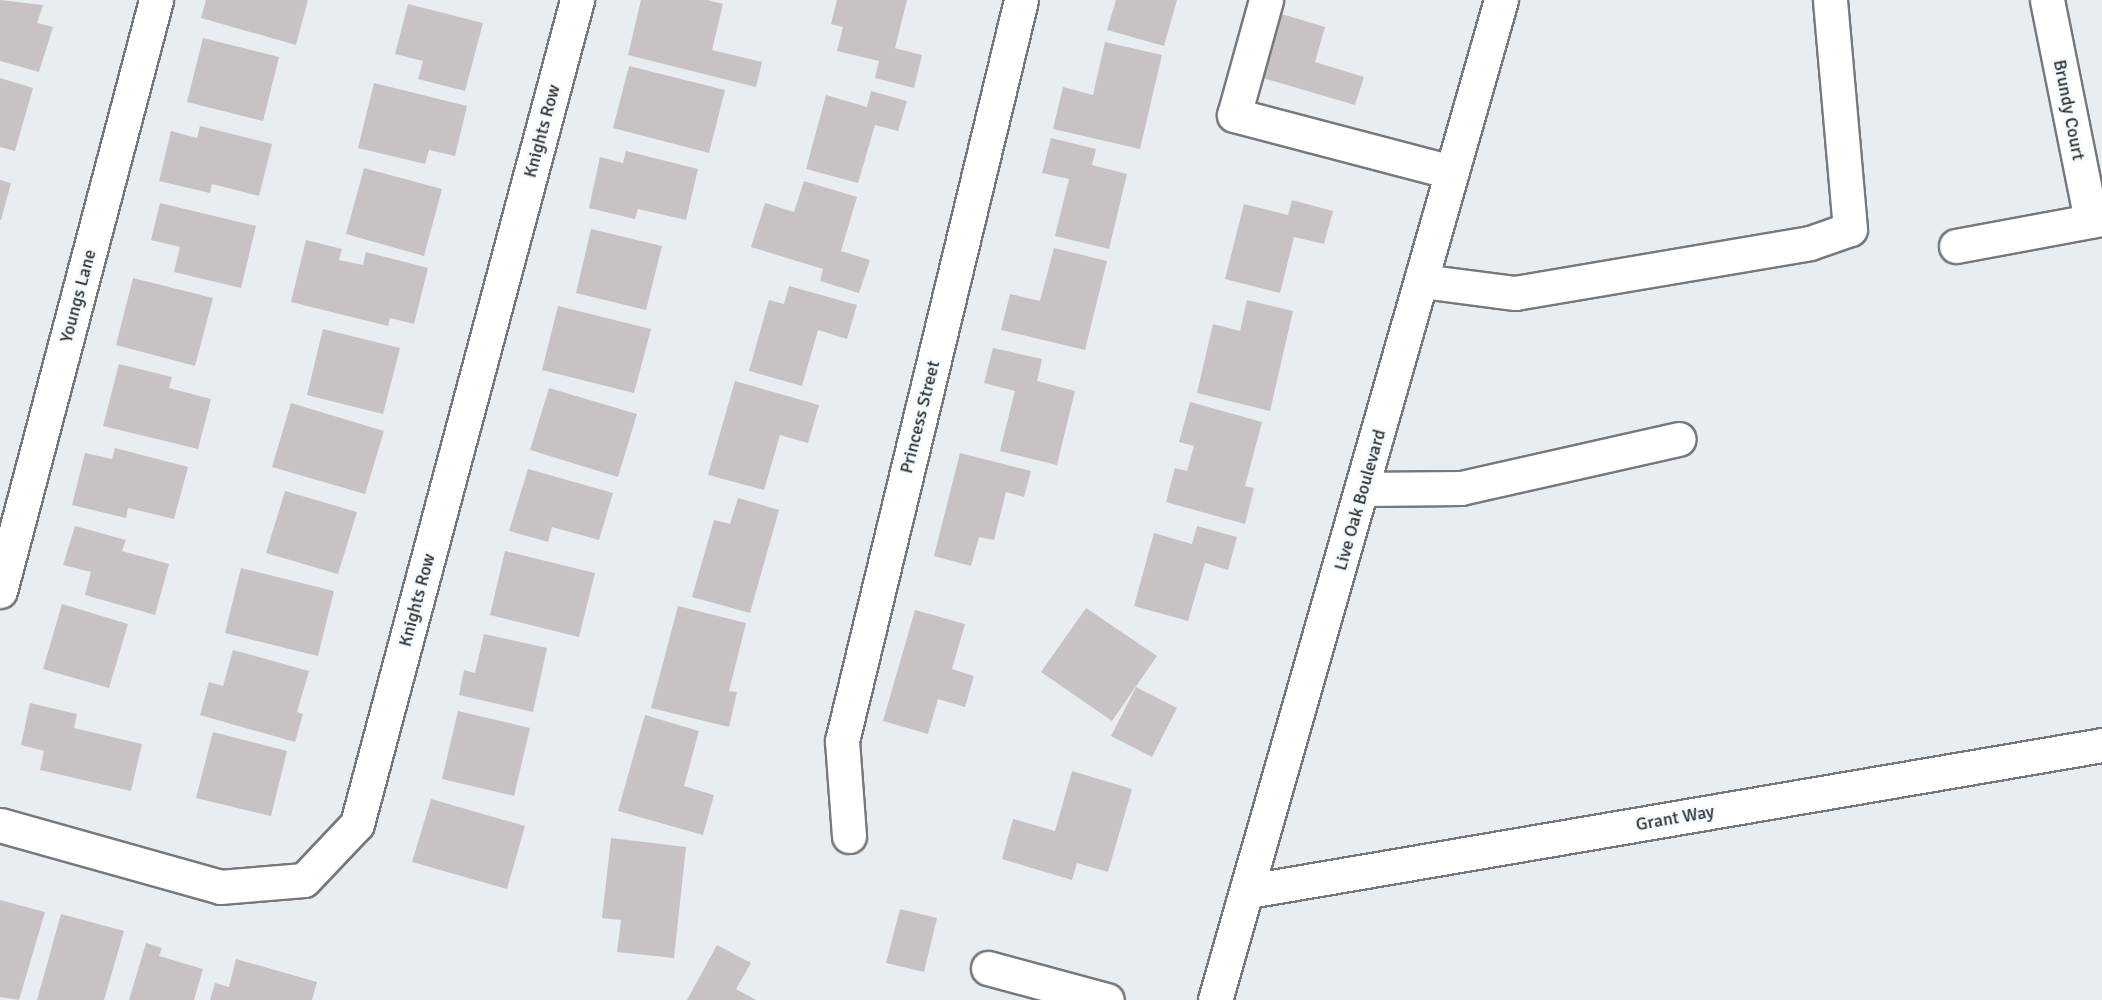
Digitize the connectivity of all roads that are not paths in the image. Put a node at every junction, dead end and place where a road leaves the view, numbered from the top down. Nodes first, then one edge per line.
1 (156, 0) edge
2 (577, 0) edge
3 (1021, 0) edge
4 (1266, 0) edge
5 (1501, 0) edge
6 (1830, 0) edge
7 (2048, 0) edge
8 (1452, 172) junction
9 (2096, 220) edge
10 (1956, 246) dead end
11 (1422, 281) junction
12 (1679, 439) dead end
13 (1363, 489) junction
14 (0, 591) edge
15 (2102, 745) edge
16 (0, 825) edge
17 (849, 836) dead end
18 (1249, 891) junction
19 (988, 968) dead end
20 (1063, 994) edge
21 (1107, 1000) edge
22 (1215, 1000) edge

1 - 14 street, Youngs Lane
2 - 16 street, Knights Row
3 - 17 street, Princess Street
4 - 8 street
5 - 8 street, Live Oak Boulevard
6 - 11 street
7 - 9 street, Brundy Court
8 - 11 street, Live Oak Boulevard
9 - 10 street, Brundy Court
11 - 13 street, Live Oak Boulevard
12 - 13 street
13 - 18 street, Live Oak Boulevard
15 - 18 street, Grant Way
18 - 22 street, Live Oak Boulevard
19 - 20 street
20 - 21 street

